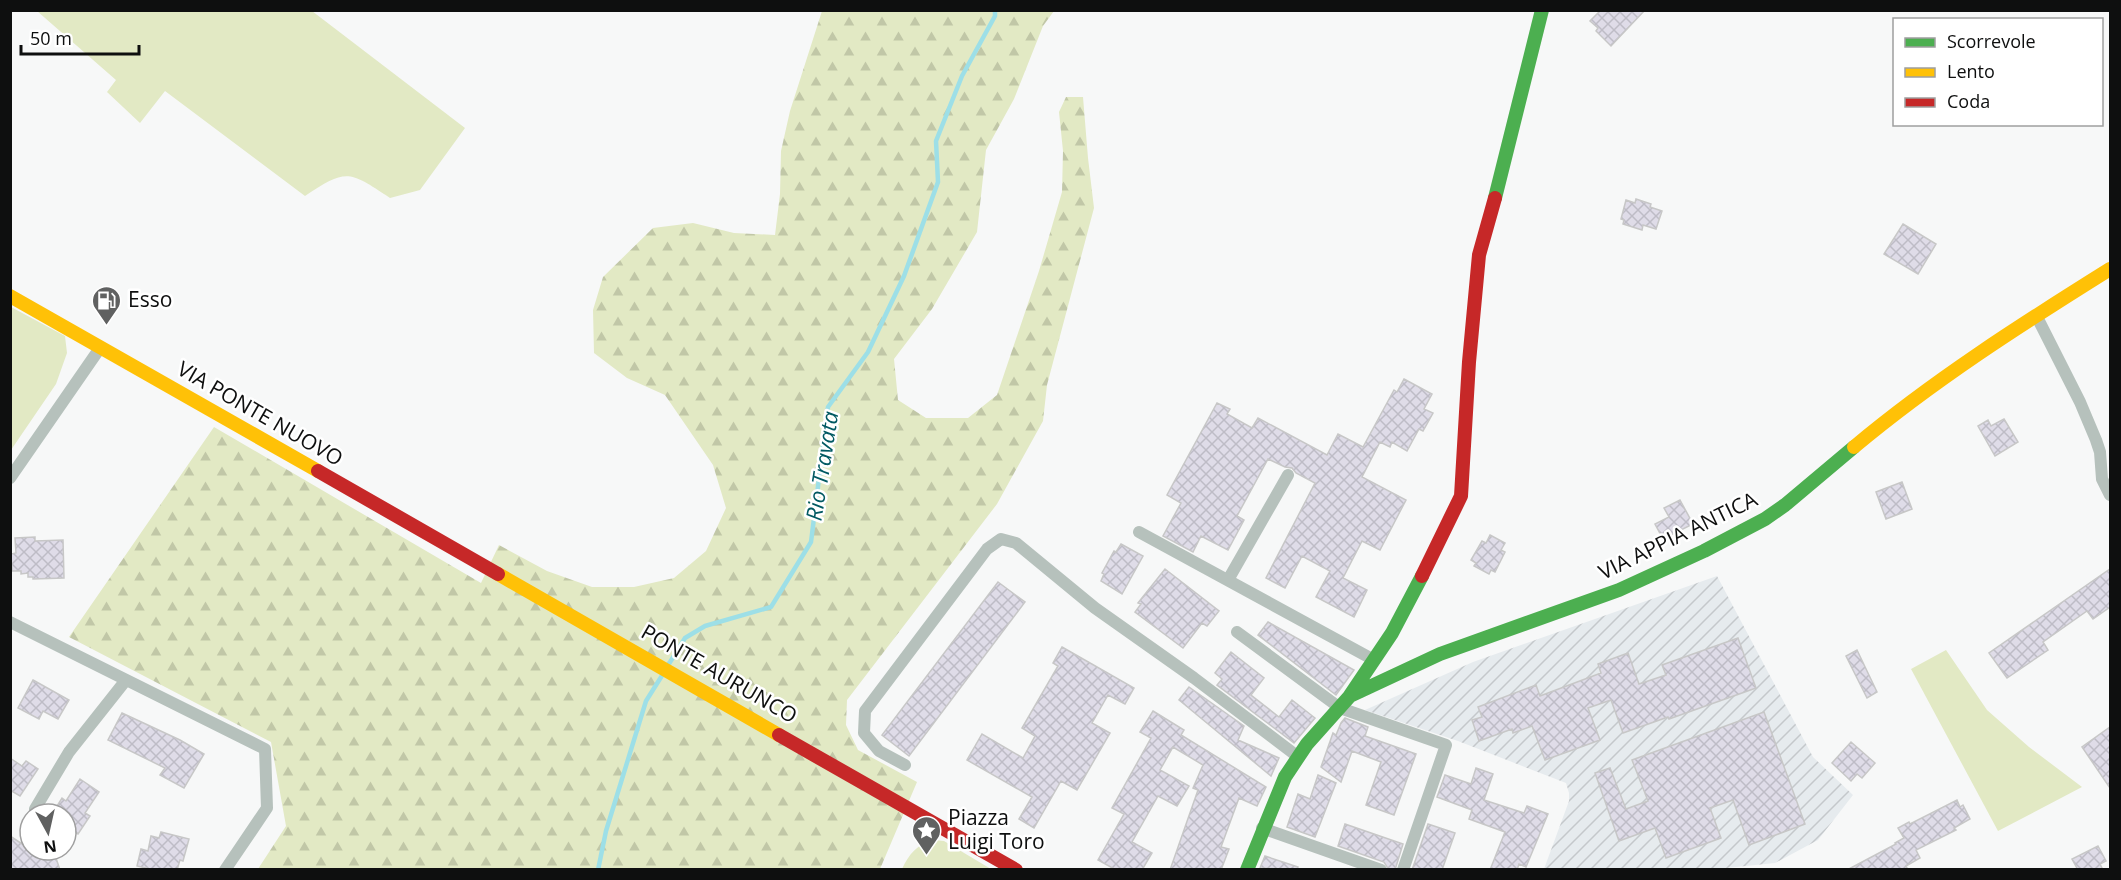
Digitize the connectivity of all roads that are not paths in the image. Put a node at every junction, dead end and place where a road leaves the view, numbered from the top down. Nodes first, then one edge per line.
1 (1542, 10) edge
2 (2110, 269) edge
3 (10, 296) edge
4 (2036, 315) junction
5 (100, 348) junction
6 (1288, 475) dead end
7 (10, 478) edge
8 (2110, 495) edge
9 (1139, 532) dead end
10 (490, 567) joint
11 (1228, 580) junction
12 (10, 622) edge
13 (1238, 632) dead end
14 (1374, 660) junction
15 (126, 680) junction
16 (1344, 702) junction
17 (1298, 756) junction
18 (905, 765) dead end
19 (39, 802) edge
20 (1262, 828) junction
21 (225, 870) edge
22 (1016, 870) edge
23 (1247, 870) edge
24 (1381, 870) edge
25 (1403, 870) edge

1 - 14 street
2 - 4 street, VIA APPIA ANTICA
3 - 5 street, VIA PONTE NUOVO
4 - 8 street
4 - 16 street, VIA APPIA ANTICA
5 - 7 street
5 - 10 street, VIA PONTE NUOVO
6 - 11 street
9 - 11 street
10 - 22 street, PONTE AURUNCO
11 - 14 street
12 - 15 street
13 - 16 street
14 - 16 street
15 - 19 street
15 - 21 street
16 - 17 street, VIA APPIA ANTICA
16 - 25 street
17 - 18 street
17 - 20 street, VIA APPIA ANTICA
20 - 23 street, VIA APPIA ANTICA
20 - 24 street

